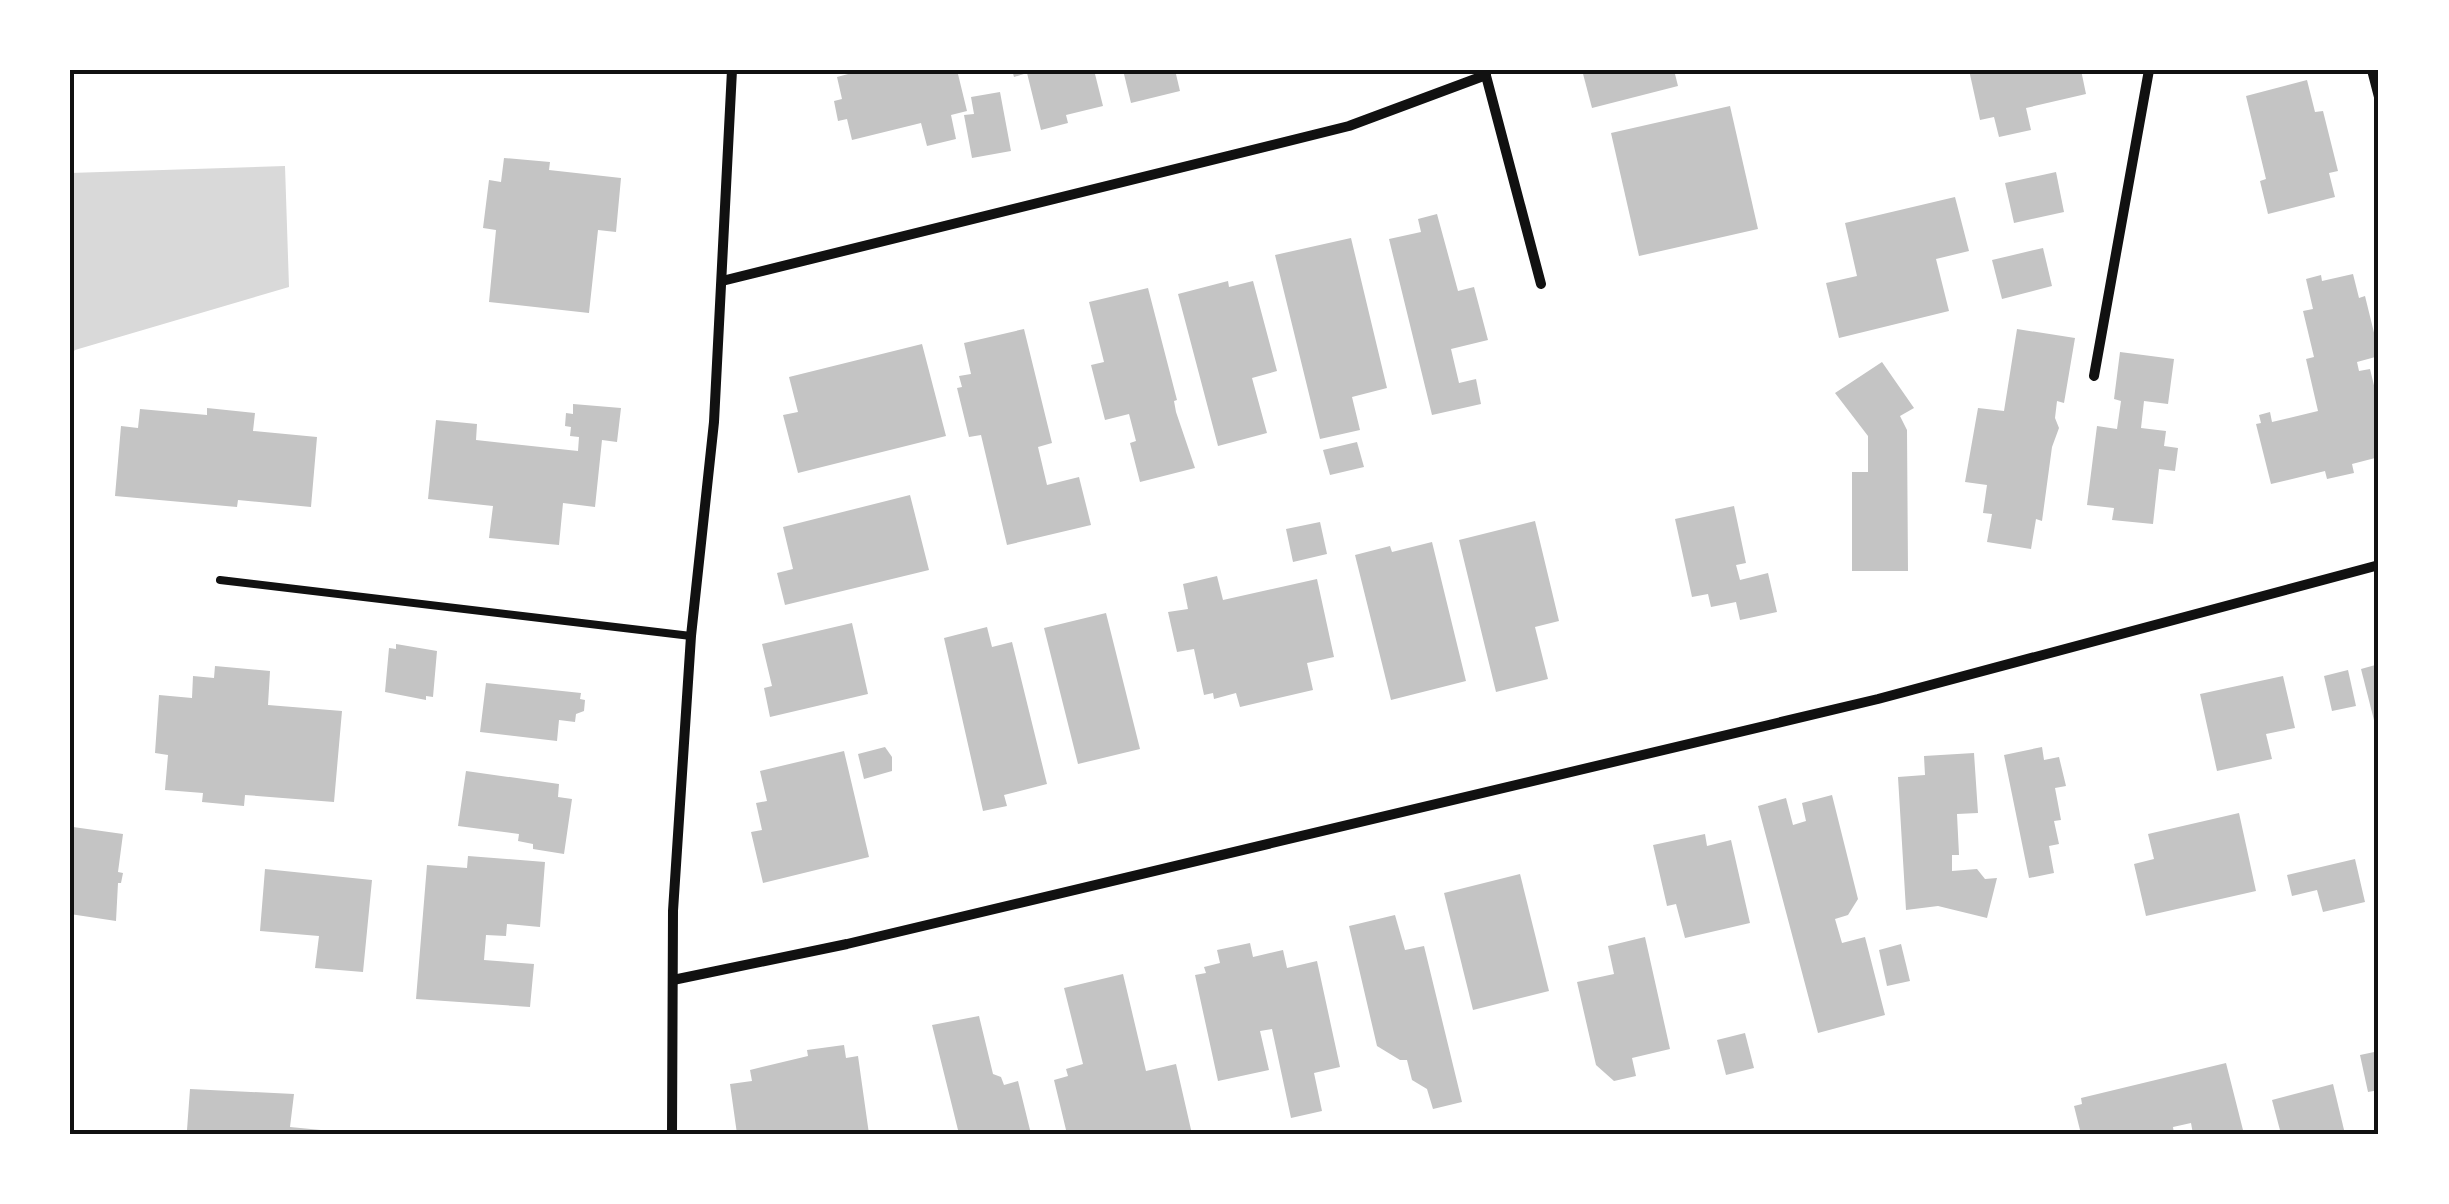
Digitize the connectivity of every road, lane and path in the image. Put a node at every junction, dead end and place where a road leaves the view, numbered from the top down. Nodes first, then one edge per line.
1 (732, 70) edge
2 (2150, 70) edge
3 (2372, 70) edge
4 (1486, 72) edge
5 (2379, 98) edge
6 (722, 281) junction
7 (1540, 284) dead end
8 (2094, 376) dead end
9 (2379, 566) edge
10 (220, 580) dead end
11 (691, 636) junction
12 (673, 980) junction
13 (672, 1134) edge

1 - 6 street
2 - 8 street
3 - 5 street
4 - 6 street
4 - 7 street
6 - 11 street
9 - 12 street
10 - 11 lane
11 - 12 street
12 - 13 street

